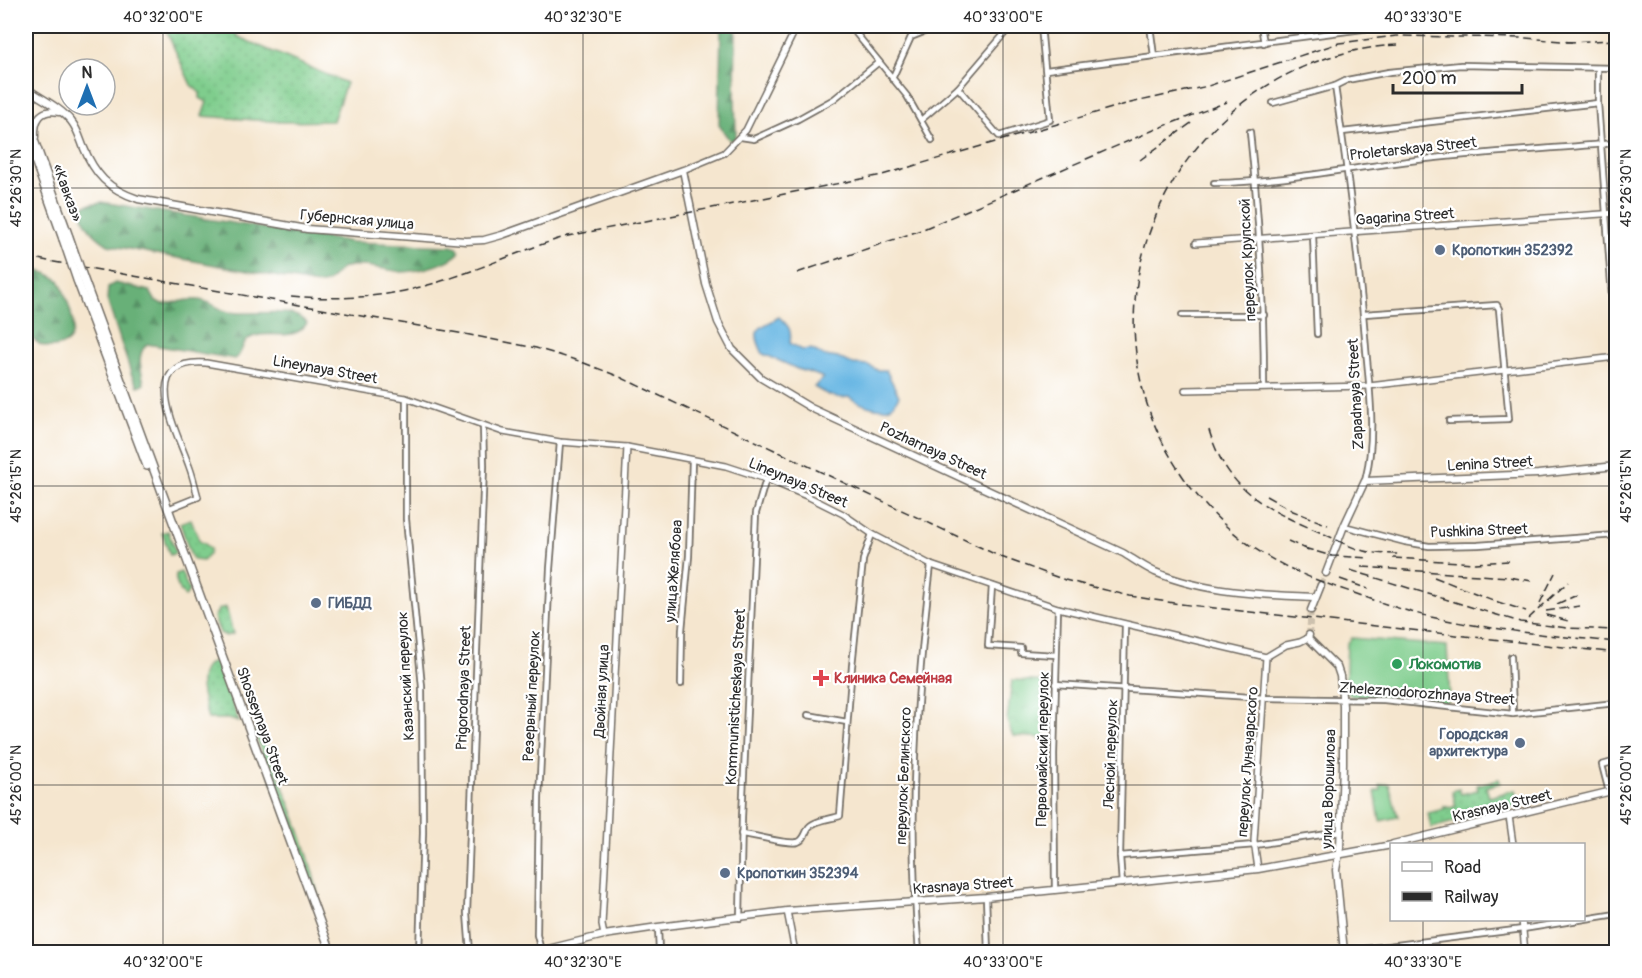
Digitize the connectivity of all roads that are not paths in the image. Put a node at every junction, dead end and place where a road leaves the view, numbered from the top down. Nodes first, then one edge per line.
1 (797, 26) edge
2 (850, 26) edge
3 (939, 26) edge
4 (1011, 26) edge
5 (1041, 26) edge
6 (1150, 26) edge
7 (1261, 26) edge
8 (1386, 26) edge
9 (1339, 28) edge
10 (1263, 43) junction
11 (1154, 56) junction
12 (879, 62) junction
13 (1598, 68) junction
14 (1617, 68) edge
15 (1046, 70) junction
16 (892, 78) junction
17 (1335, 86) junction
18 (26, 88) edge
19 (958, 88) junction
20 (1598, 102) junction
21 (1273, 103) dead end
22 (57, 109) edge
23 (57, 112) edge
24 (26, 117) edge
25 (68, 117) edge
26 (921, 120) junction
27 (1250, 132) dead end
28 (1342, 132) junction
29 (26, 135) edge
30 (741, 137) junction
31 (932, 140) dead end
32 (1617, 143) edge
33 (1601, 145) junction
34 (36, 146) junction
35 (1348, 169) junction
36 (682, 170) junction
37 (1214, 183) dead end
38 (1256, 183) junction
39 (1617, 213) edge
40 (1605, 214) junction
41 (1356, 233) junction
42 (1313, 235) junction
43 (66, 238) junction
44 (1260, 238) junction
45 (1196, 243) dead end
46 (1617, 263) edge
47 (1609, 264) junction
48 (80, 279) joint
49 (1364, 314) junction
50 (1182, 315) dead end
51 (1264, 315) junction
52 (1317, 334) dead end
53 (1617, 355) edge
54 (1504, 370) junction
55 (1369, 386) junction
56 (1264, 387) junction
57 (1185, 390) dead end
58 (406, 398) junction
59 (1449, 422) dead end
60 (483, 425) junction
61 (560, 442) junction
62 (627, 447) junction
63 (692, 460) junction
64 (1617, 466) edge
65 (766, 479) junction
66 (1365, 481) junction
67 (168, 509) junction
68 (1344, 526) junction
69 (872, 534) junction
70 (1617, 534) edge
71 (931, 565) junction
72 (1326, 573) tunnel mouth
73 (1321, 585) tunnel mouth
74 (992, 586) junction
75 (1315, 597) junction
76 (1059, 609) junction
77 (1311, 610) tunnel mouth
78 (1125, 625) junction
79 (1308, 636) joint
80 (1056, 655) junction
81 (1266, 657) junction
82 (1511, 657) dead end
83 (681, 684) dead end
84 (1055, 684) junction
85 (1125, 688) junction
86 (1265, 698) junction
87 (1342, 699) junction
88 (1617, 703) edge
89 (1513, 714) junction
90 (808, 715) dead end
91 (848, 722) junction
92 (1617, 761) edge
93 (1617, 790) edge
94 (1609, 792) junction
95 (1509, 816) junction
96 (1341, 832) junction
97 (741, 834) junction
98 (1400, 843) edge
99 (1513, 843) edge
100 (1255, 845) junction
101 (1390, 845) edge
102 (1339, 855) junction
103 (1120, 856) junction
104 (1258, 869) junction
105 (1122, 884) junction
106 (1055, 890) junction
107 (986, 897) junction
108 (914, 902) junction
109 (787, 911) junction
110 (1617, 914) edge
111 (740, 918) junction
112 (1585, 919) edge
113 (1522, 921) edge
114 (1573, 921) edge
115 (657, 927) junction
116 (1523, 929) junction
117 (604, 935) junction
118 (551, 951) edge
119 (331, 952) edge
120 (419, 952) edge
121 (470, 952) edge
122 (539, 952) edge
123 (659, 952) edge
124 (795, 952) edge
125 (919, 952) edge
126 (988, 952) edge
127 (1343, 952) edge
128 (1525, 952) edge

1 - 30 street
2 - 12 street
3 - 16 street
4 - 19 street
5 - 15 street
6 - 11 street
7 - 10 street
8 - 9 street
9 - 10 street
10 - 11 street
11 - 15 street
12 - 16 street
12 - 30 street
13 - 14 street
13 - 17 street
13 - 20 street
15 - 19 street
16 - 26 street
17 - 21 street
17 - 28 street, Zapadnaya Street
18 - 22 main road
19 - 26 street
20 - 28 street
20 - 33 street
23 - 34 main road
24 - 34 highway, «Кавказ»
25 - 36 main road, Губернская улица
26 - 31 street
27 - 38 street, переулок Крупской
28 - 35 street, Zapadnaya Street
29 - 43 highway, «Кавказ»
30 - 36 street
32 - 33 street, Proletarskaya Street
33 - 35 street, Proletarskaya Street
33 - 40 street
34 - 43 highway, «Кавказ»
35 - 38 street, Proletarskaya Street
35 - 41 street, Zapadnaya Street
36 - 75 main road, Pozharnaya Street
37 - 38 street, Proletarskaya Street
38 - 44 street, переулок Крупской
39 - 40 street, Gagarina Street
40 - 41 street, Gagarina Street
40 - 47 street
41 - 42 street, Gagarina Street
41 - 49 street, Zapadnaya Street
42 - 44 street, Gagarina Street
42 - 52 street
43 - 48 highway, «Кавказ», bridge
44 - 45 street, Gagarina Street
44 - 51 street, переулок Крупской
46 - 47 street
47 - 53 street
48 - 67 highway, Shosseynaya Street
49 - 54 street
49 - 55 street, Zapadnaya Street
50 - 51 street
51 - 56 street, переулок Крупской
53 - 54 street
54 - 55 street
54 - 59 street
55 - 56 street
55 - 66 street, Zapadnaya Street
56 - 57 street
58 - 60 street, Lineynaya Street
58 - 67 street, Lineynaya Street
58 - 120 street, Казанский переулок
60 - 61 street, Lineynaya Street
60 - 121 street, Prigorodnaya Street
61 - 62 street, Lineynaya Street
61 - 122 street, Резервный переулок
62 - 63 street, Lineynaya Street
62 - 117 street, Двойная улица
63 - 65 street, Lineynaya Street
63 - 83 street, улица Желябова
64 - 66 main road, Lenina Street
65 - 69 street, Lineynaya Street
65 - 97 street, Kommunisticheskaya Street
66 - 68 main road, Zapadnaya Street
67 - 119 highway, Shosseynaya Street
68 - 70 street, Pushkina Street
68 - 72 main road, Zapadnaya Street
69 - 71 street, Lineynaya Street
69 - 91 street
71 - 74 street, Lineynaya Street
71 - 108 street, переулок Белинского
73 - 75 main road
74 - 76 street, Lineynaya Street
74 - 80 street
75 - 77 main road
76 - 78 street, Lineynaya Street
76 - 80 street, Первомайский переулок
78 - 81 street, Lineynaya Street
78 - 85 street, Лесной переулок
79 - 81 street
79 - 87 main road, улица Ворошилова
80 - 84 street, Первомайский переулок
81 - 86 street, переулок Луначарского
82 - 89 street
84 - 85 street, Zheleznodorozhnaya Street
84 - 106 street, Первомайский переулок
85 - 86 street, Zheleznodorozhnaya Street
85 - 103 street, Лесной переулок
86 - 87 street, Zheleznodorozhnaya Street
86 - 100 street, переулок Луначарского
87 - 89 street, Zheleznodorozhnaya Street
87 - 96 main road, улица Ворошилова
88 - 89 street, Zheleznodorozhnaya Street
90 - 91 street
91 - 97 street
92 - 94 street
93 - 94 main road, Krasnaya Street
94 - 95 main road, Krasnaya Street
95 - 98 main road, Krasnaya Street
95 - 99 street
96 - 100 street
96 - 102 main road, улица Ворошилова
97 - 111 street, Kommunisticheskaya Street
100 - 103 street
100 - 104 street, переулок Луначарского
101 - 102 main road, Krasnaya Street
102 - 104 main road, Krasnaya Street
102 - 127 main road, улица Ворошилова
103 - 105 street, Лесной переулок
104 - 105 main road, Krasnaya Street
105 - 106 main road, Krasnaya Street
106 - 107 main road, Krasnaya Street
107 - 108 main road, Krasnaya Street
107 - 126 street
108 - 109 main road, Krasnaya Street
108 - 125 street, переулок Белинского
109 - 111 main road, Krasnaya Street
109 - 124 street
110 - 112 street
111 - 115 main road, Krasnaya Street
113 - 116 street
114 - 116 street
115 - 117 main road, Krasnaya Street
115 - 123 street
116 - 127 street
116 - 128 street
117 - 118 main road, Krasnaya Street
118 - 122 main road, Krasnaya Street

